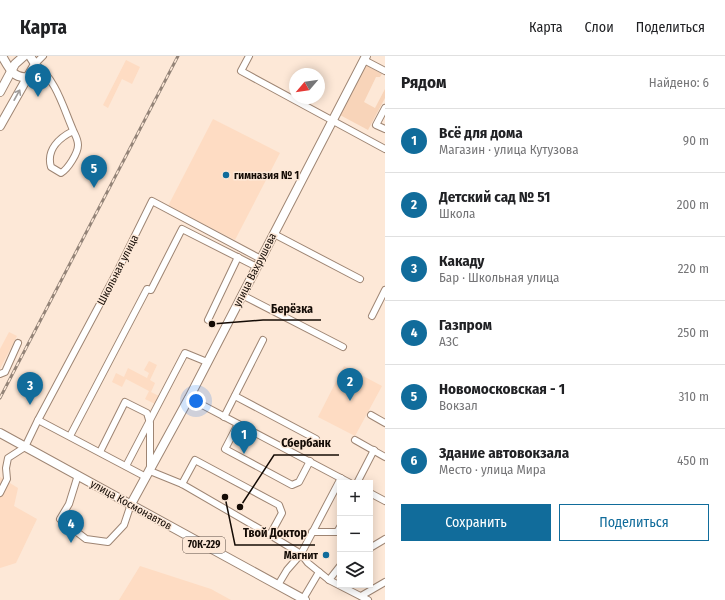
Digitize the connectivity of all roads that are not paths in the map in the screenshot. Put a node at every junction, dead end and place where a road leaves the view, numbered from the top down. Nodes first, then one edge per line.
1 (2, 56) edge
2 (24, 56) edge
3 (30, 56) edge
4 (43, 56) edge
5 (249, 56) edge
6 (365, 58) edge
7 (34, 64) junction
8 (11, 71) junction
9 (385, 71) edge
10 (27, 77) junction
11 (0, 92) edge
12 (385, 108) edge
13 (333, 120) junction
14 (0, 126) edge
15 (385, 129) edge
16 (73, 131) junction
17 (384, 146) edge
18 (274, 234) junction
19 (238, 257) junction
20 (261, 259) junction
21 (257, 267) junction
22 (360, 279) dead end
23 (385, 290) edge
24 (242, 294) junction
25 (372, 316) dead end
26 (208, 320) dead end
27 (263, 340) dead end
28 (18, 343) dead end
29 (343, 347) dead end
30 (207, 362) junction
31 (0, 374) edge
32 (235, 396) junction
33 (189, 398) junction
34 (371, 415) dead end
35 (224, 417) junction
36 (38, 420) junction
37 (150, 423) junction
38 (385, 423) edge
39 (238, 424) junction
40 (0, 433) edge
41 (70, 436) junction
42 (316, 439) dead end
43 (355, 440) dead end
44 (25, 447) junction
45 (374, 450) junction
46 (100, 452) junction
47 (385, 456) edge
48 (310, 462) junction
49 (126, 466) junction
50 (148, 474) junction
51 (78, 475) junction
52 (341, 478) junction
53 (345, 480) edge
54 (359, 480) edge
55 (182, 484) junction
56 (0, 493) edge
57 (373, 495) edge
58 (385, 501) edge
59 (131, 504) junction
60 (312, 532) junction
61 (337, 532) edge
62 (270, 535) junction
63 (385, 539) edge
64 (373, 546) edge
65 (301, 554) junction
66 (337, 570) edge
67 (319, 572) junction
68 (329, 580) junction
69 (385, 582) edge
70 (278, 586) junction
71 (361, 596) junction
72 (304, 600) edge
73 (368, 600) edge

1 - 8 main road
2 - 8 main road
3 - 7 main road
4 - 7 street
5 - 13 street
6 - 9 street
6 - 13 main road, улица Вахрушева
7 - 10 main road
7 - 16 street
8 - 10 main road
8 - 11 main road
14 -> 10 main road
12 - 15 street
13 - 17 street
13 - 18 main road, улица Вахрушева
16 - 16 street
18 - 20 main road, улица Вахрушева
18 - 22 street
19 - 21 street
19 - 26 street
19 - 41 street
20 - 21 main road, улица Вахрушева
20 - 36 street, Школьная улица
21 - 24 main road, улица Вахрушева
23 - 25 street
24 - 29 street
24 - 30 main road, улица Вахрушева
27 - 32 street
28 - 31 street
30 - 33 main road, улица Вахрушева
30 - 37 street
32 - 35 street
32 - 42 street
33 - 35 street
33 - 50 main road, улица Вахрушева
34 - 38 street
35 - 39 street
36 - 41 street
36 - 44 street, Школьная улица
37 - 46 street
37 - 49 street
37 - 50 street
39 - 48 street
39 - 48 street
40 - 44 main road, улица Космонавтов / 70К-229
41 - 46 street
43 - 45 street
44 - 51 main road, улица Космонавтов / 70К-229
44 - 56 street
45 - 47 street
45 - 54 street
46 - 49 street
48 - 52 street
49 - 50 street
50 - 55 street
50 - 59 main road, улица Вахрушева
51 - 59 main road, улица Космонавтов / 70К-229
51 - 59 street
52 - 53 street
52 - 60 street
55 - 62 street
55 - 62 street
57 - 58 street
59 - 70 main road, улица Космонавтов / 70К-229
60 - 61 street
60 - 65 street
62 - 65 street
63 - 64 street
65 - 67 street
65 - 70 street
66 - 68 street
67 - 68 street
67 - 72 street
68 - 71 street
69 - 71 street
70 - 72 main road, улица Космонавтов / 70К-229
71 - 73 street

